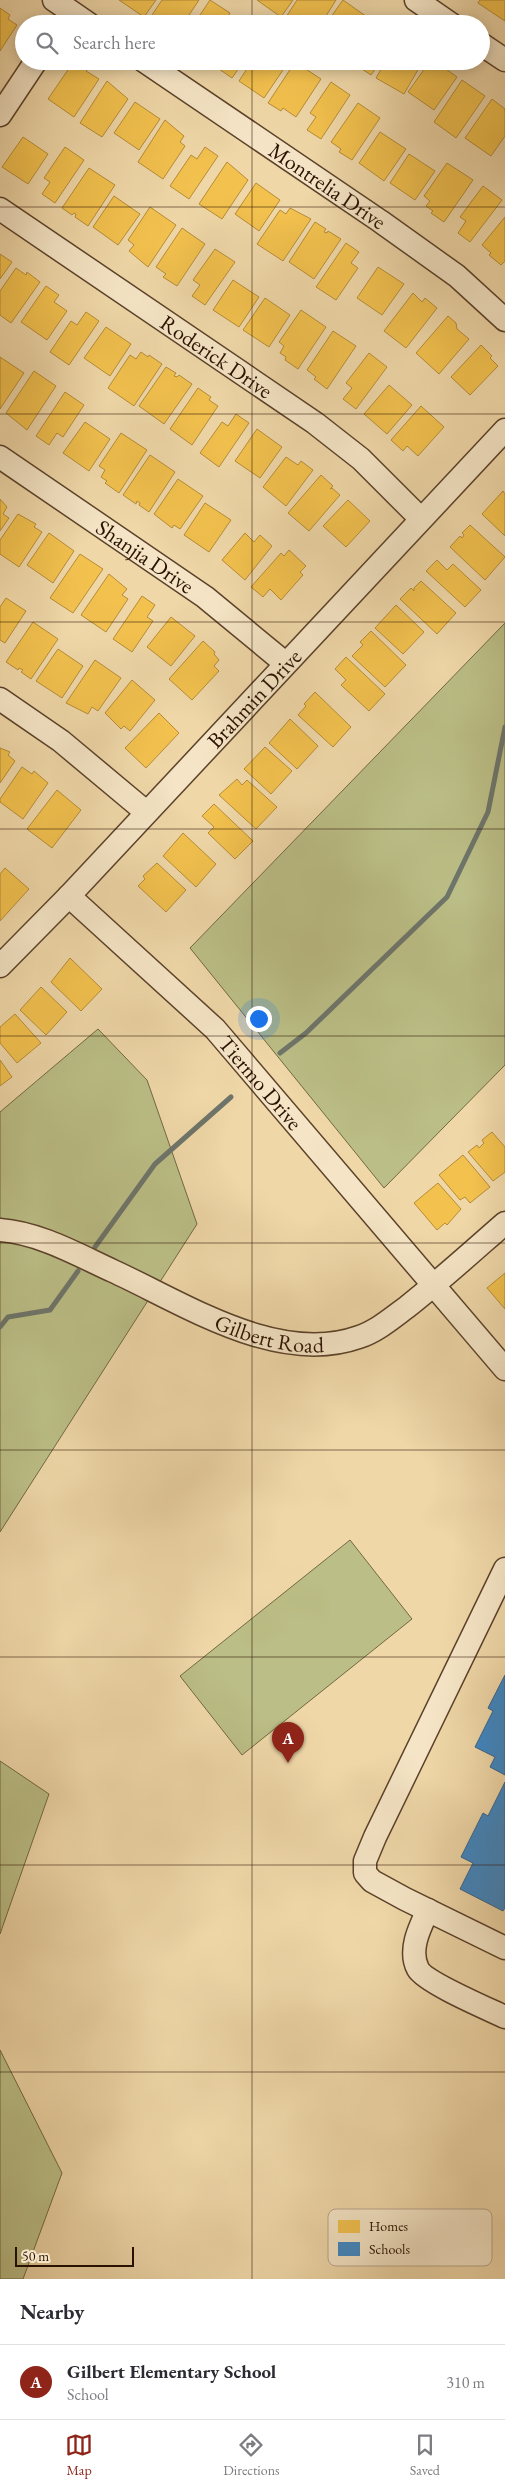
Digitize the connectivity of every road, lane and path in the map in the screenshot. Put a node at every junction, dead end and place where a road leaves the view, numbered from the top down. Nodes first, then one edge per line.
1 (416, 0) edge
2 (438, 15) edge
3 (490, 50) edge
4 (505, 60) edge
5 (30, 70) edge
6 (157, 70) edge
7 (0, 115) edge
8 (0, 209) edge
9 (505, 320) edge
10 (505, 430) edge
11 (0, 457) edge
12 (421, 519) junction
13 (285, 663) junction
14 (0, 699) edge
15 (146, 812) junction
16 (69, 896) junction
17 (0, 966) edge
18 (505, 1223) edge
19 (0, 1230) edge
20 (434, 1286) junction
21 (505, 1368) edge
22 (505, 1569) edge
23 (428, 1910) junction
24 (505, 1948) edge
25 (505, 2017) edge

1 - 2 street
3 - 4 street
5 - 7 street
6 - 9 street, Montrelia Drive
8 - 12 street, Roderick Drive
10 - 12 street, Brahmin Drive
11 - 13 street, Shanjia Drive
12 - 13 street, Brahmin Drive
13 - 15 street, Brahmin Drive
14 - 15 street
15 - 16 street, Brahmin Drive
16 - 17 street, Brahmin Drive
16 - 20 street, Tiermo Drive
18 - 20 street, Gilbert Road
19 - 20 street, Gilbert Road
20 - 21 street
22 - 23 street
23 - 24 street
23 - 25 street

